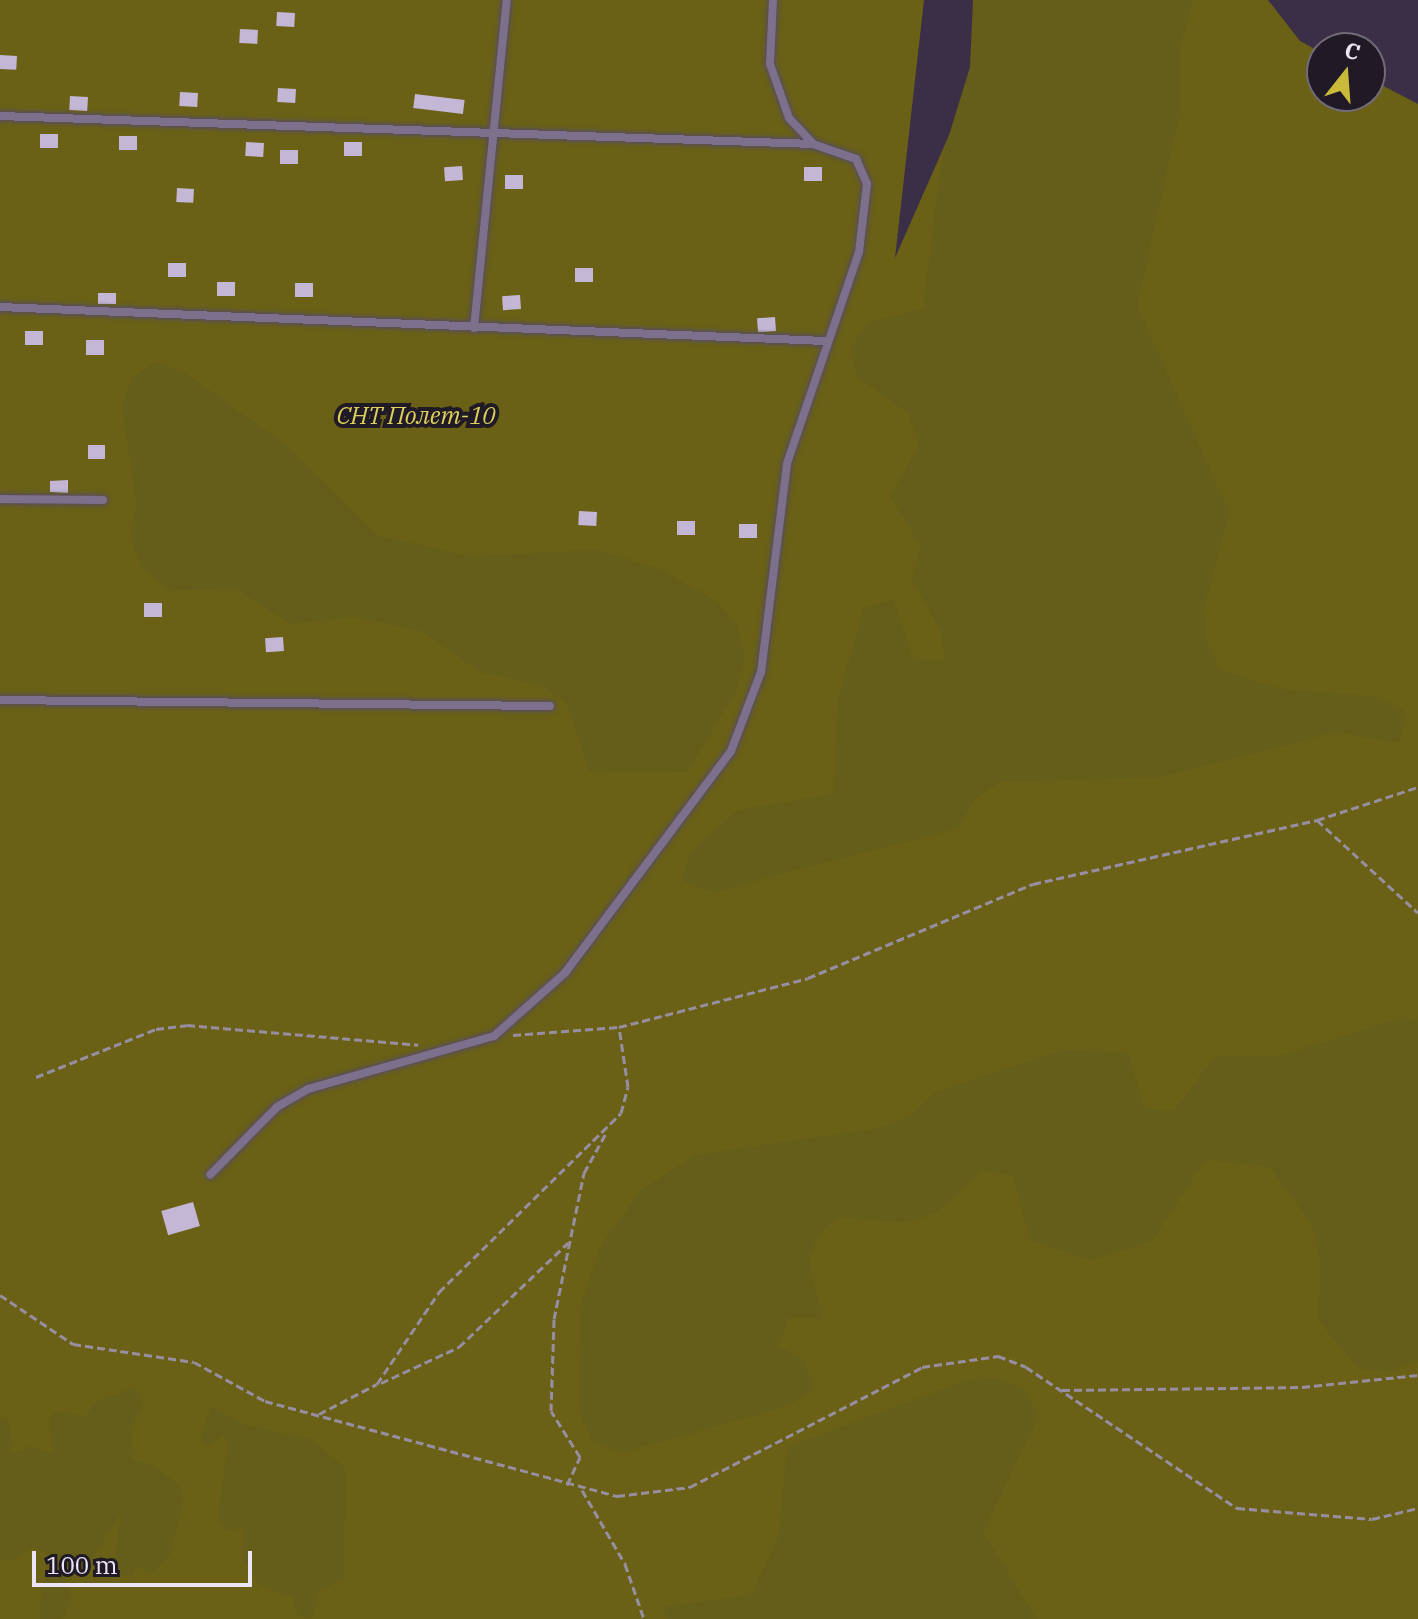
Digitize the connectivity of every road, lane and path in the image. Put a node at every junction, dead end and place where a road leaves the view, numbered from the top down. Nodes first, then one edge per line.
1 (507, 0) edge
2 (773, 0) edge
3 (0, 116) edge
4 (498, 129) junction
5 (813, 144) junction
6 (0, 307) edge
7 (474, 328) junction
8 (826, 341) junction
9 (0, 499) edge
10 (103, 500) dead end
11 (0, 700) edge
12 (550, 706) dead end
13 (1418, 787) edge
14 (1317, 820) junction
15 (1418, 913) edge
16 (619, 1027) junction
17 (494, 1036) junction
18 (448, 1046) junction
19 (36, 1077) dead end
20 (608, 1130) junction
21 (210, 1175) dead end
22 (570, 1241) junction
23 (0, 1295) edge
24 (1418, 1375) edge
25 (377, 1384) junction
26 (1059, 1390) junction
27 (319, 1414) junction
28 (566, 1486) junction
29 (581, 1489) junction
30 (1418, 1508) edge
31 (644, 1619) edge

1 - 4 lane
2 - 5 lane
3 - 4 lane
4 - 5 lane
4 - 7 lane
5 - 8 lane
6 - 7 lane
7 - 8 lane
8 - 17 lane
9 - 10 lane
11 - 12 lane
13 - 14 path
14 - 15 path
14 - 16 path
16 - 17 path
16 - 20 path
17 - 18 lane
18 - 19 path
18 - 21 lane
20 - 22 path
20 - 25 path
22 - 25 path
22 - 28 path
23 - 27 path
24 - 26 path
25 - 27 path
26 - 29 path
26 - 30 path
27 - 28 path
28 - 29 path
29 - 31 path

